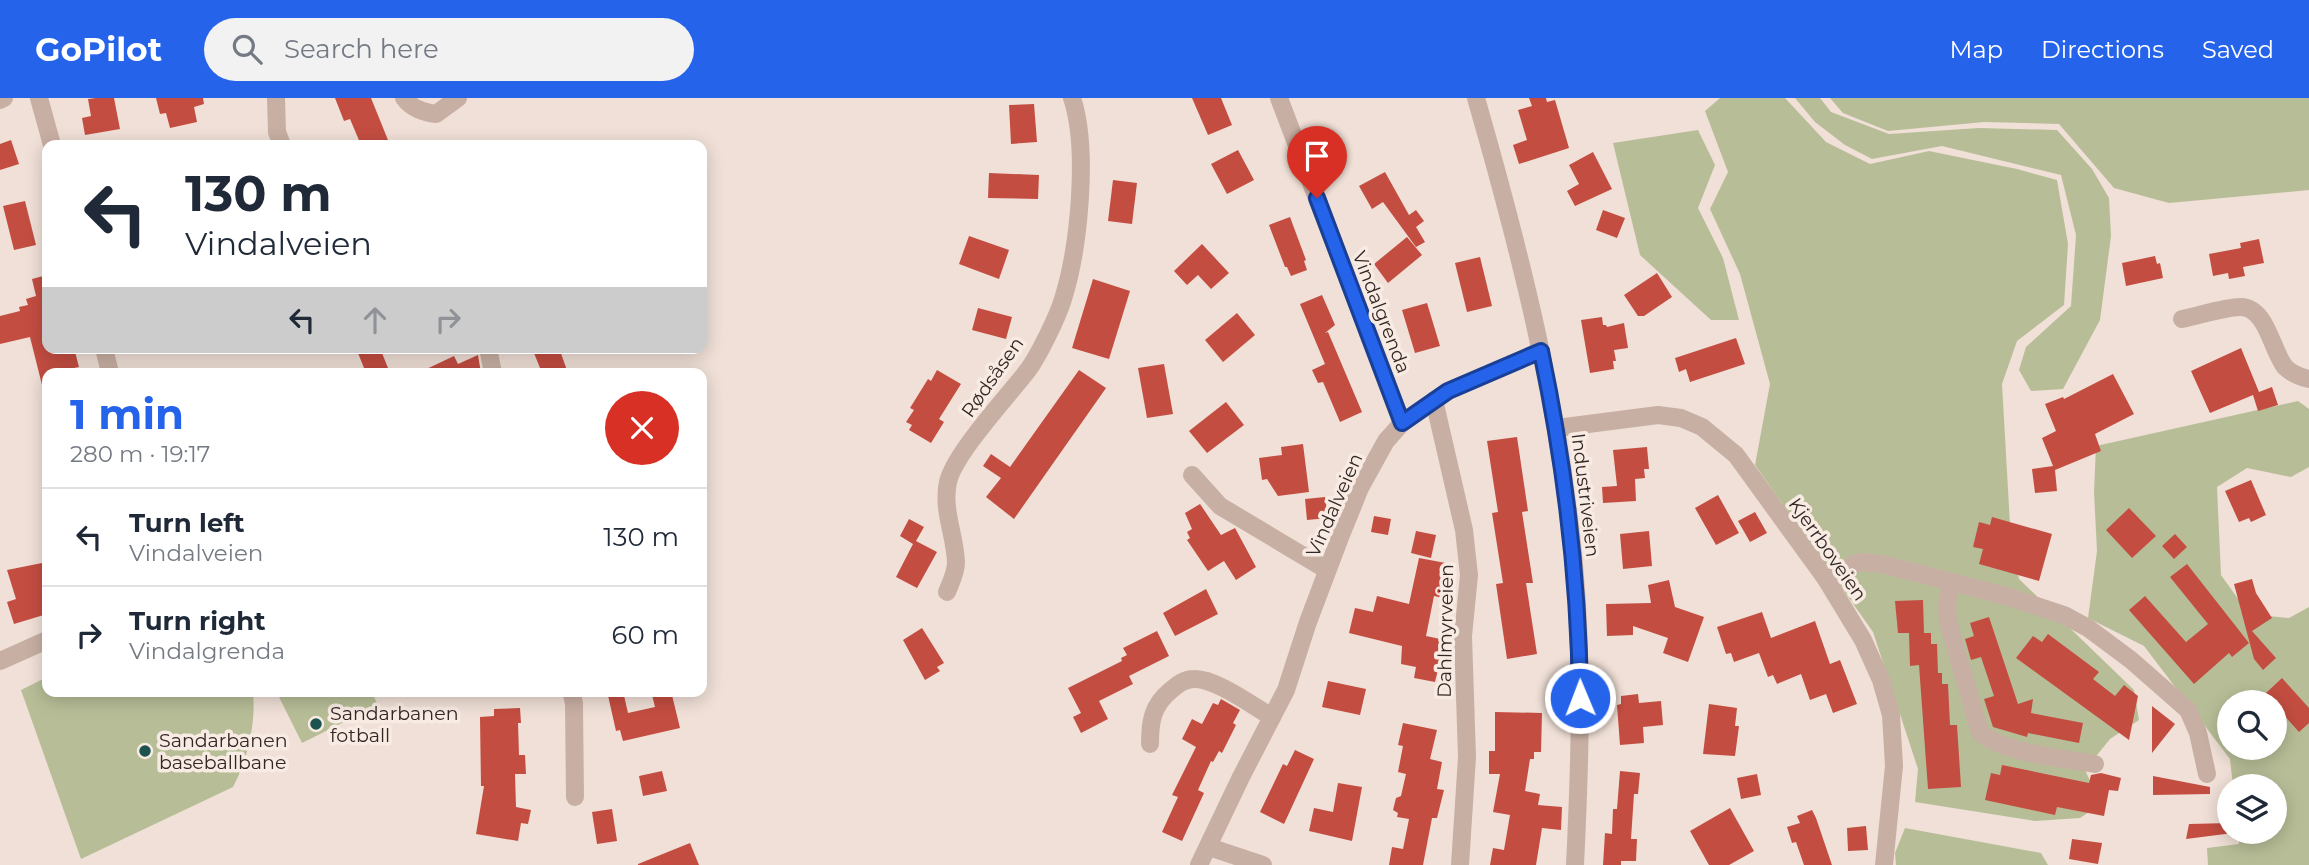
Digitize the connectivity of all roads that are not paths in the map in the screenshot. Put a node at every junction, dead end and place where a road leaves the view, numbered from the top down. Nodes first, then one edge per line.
1 (39, 98) edge
2 (276, 98) edge
3 (404, 98) edge
4 (458, 98) edge
5 (1072, 98) edge
6 (1279, 98) edge
7 (1476, 98) edge
8 (51, 140) edge
9 (280, 140) edge
10 (2182, 319) dead end
11 (1541, 351) junction
12 (2309, 379) edge
13 (1434, 400) junction
14 (1402, 423) junction
15 (1557, 428) junction
16 (1192, 475) dead end
17 (1327, 570) junction
18 (1826, 579) junction
19 (1951, 583) junction
20 (947, 592) dead end
21 (42, 642) edge
22 (0, 661) edge
23 (572, 697) edge
24 (1272, 717) junction
25 (1150, 744) dead end
26 (2095, 764) dead end
27 (2207, 775) dead end
28 (575, 797) dead end
29 (1209, 847) junction
30 (1884, 863) edge
31 (1199, 865) edge
32 (1263, 865) edge
33 (1460, 865) edge
34 (1575, 865) edge

1 - 8 street
2 - 9 street
3 - 4 street
5 - 20 street, Rødsåsen
6 - 14 street, Vindalgrenda
7 - 11 street, Industriveien
10 - 12 street
11 - 13 street, Vindalveien
11 - 15 street, Industriveien
13 - 14 street, Vindalveien
13 - 33 street, Dahlmyrveien
14 - 17 street, Vindalveien
15 - 18 street, Kjerrboveien
15 - 34 street, Industriveien
16 - 17 street
17 - 24 street, Vindalveien
18 - 19 street
18 - 30 street, Kjerrboveien
19 - 26 street
19 - 27 street
21 - 22 street
23 - 28 street
24 - 25 street
24 - 29 street, Vindalveien
29 - 31 street, Vindalveien
29 - 32 street

